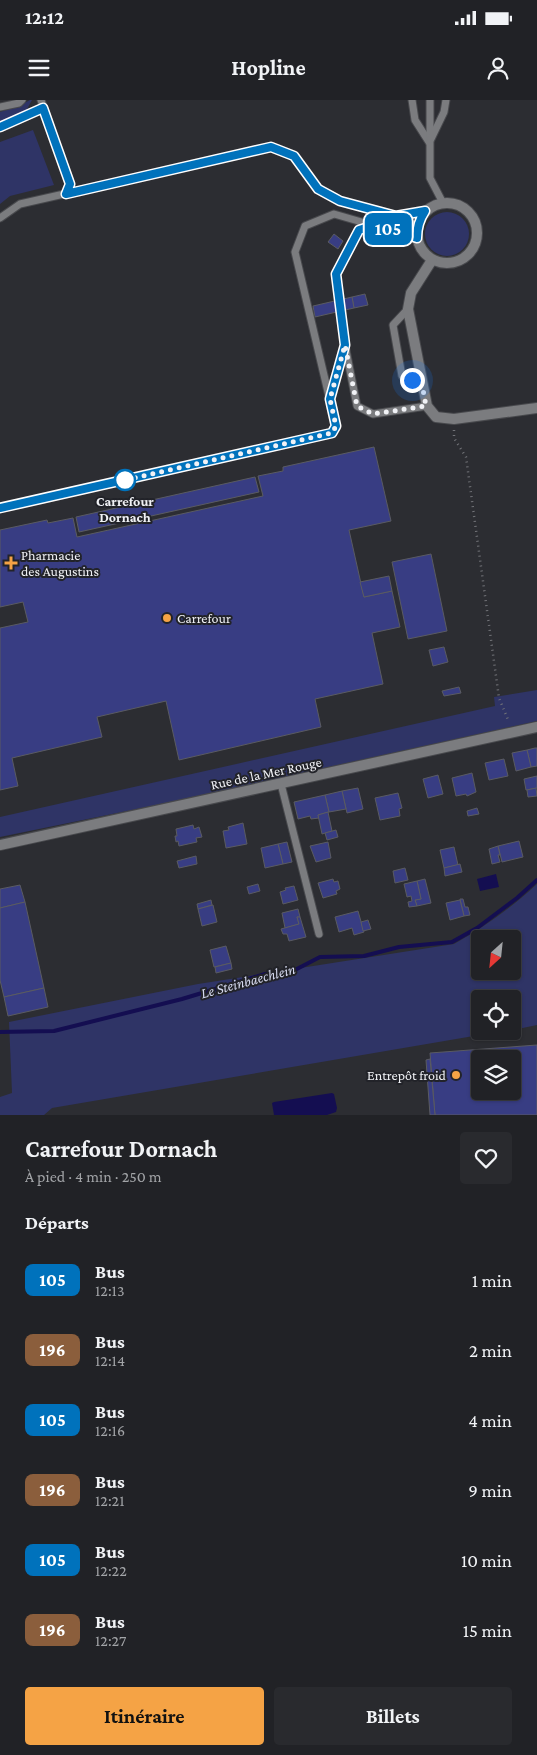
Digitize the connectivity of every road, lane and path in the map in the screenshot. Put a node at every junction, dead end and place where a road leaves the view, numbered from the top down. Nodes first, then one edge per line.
1 (22, 100) edge
2 (412, 100) edge
3 (430, 100) edge
4 (446, 100) edge
5 (42, 104) edge
6 (0, 108) edge
7 (0, 127) edge
8 (429, 142) junction
9 (66, 194) junction
10 (443, 202) junction
11 (425, 211) junction
12 (0, 218) edge
13 (375, 225) junction
14 (417, 238) junction
15 (432, 260) junction
16 (408, 309) junction
17 (345, 345) junction
18 (422, 384) junction
19 (330, 399) junction
20 (426, 406) junction
21 (537, 408) edge
22 (454, 419) junction
23 (0, 508) edge
24 (537, 727) edge
25 (513, 732) junction
26 (281, 784) junction
27 (0, 844) edge
28 (319, 934) dead end

1 - 6 lane
2 - 8 lane
3 - 8 lane
4 - 8 lane
5 - 7 lane
5 - 9 lane
8 - 10 lane
9 - 11 lane
9 - 12 lane
10 - 11 street
10 - 15 street
11 - 14 street
13 - 14 lane
13 - 17 lane
13 - 19 lane
14 - 15 street
15 - 16 street
16 - 18 street
16 - 18 lane
17 - 19 lane
17 - 20 lane
18 - 20 street
19 - 23 lane
20 - 22 street
21 - 22 street
22 - 25 path
24 - 25 street, Rue de la Mer Rouge
25 - 26 street, Rue de la Mer Rouge
26 - 27 street, Rue de la Mer Rouge
26 - 28 lane

